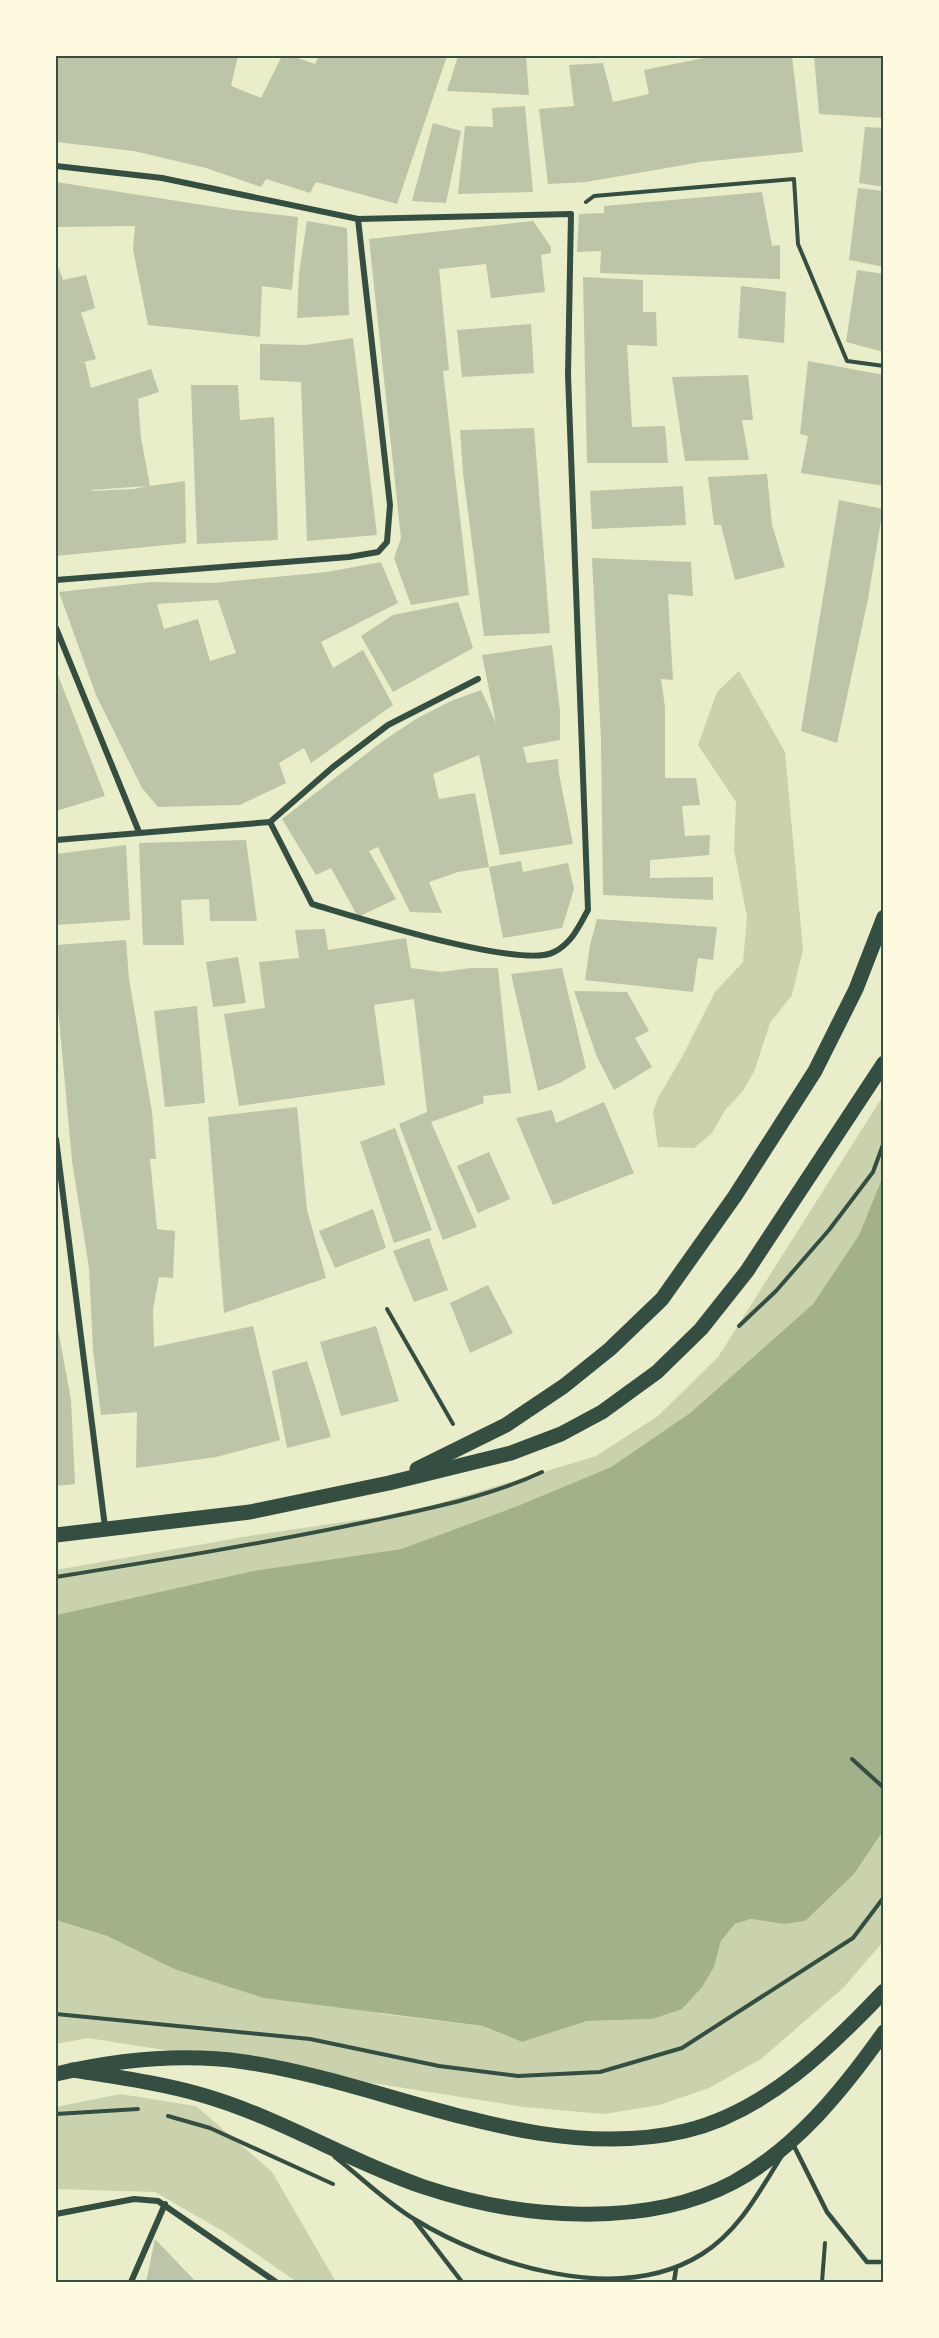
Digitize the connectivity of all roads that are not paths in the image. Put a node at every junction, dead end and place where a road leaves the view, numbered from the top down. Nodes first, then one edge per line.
1 (56, 166) edge
2 (358, 219) junction
3 (56, 580) edge
4 (56, 628) edge
5 (478, 679) dead end
6 (270, 822) junction
7 (139, 832) junction
8 (56, 840) edge
9 (884, 917) edge
10 (884, 1063) edge
11 (56, 1139) edge
12 (389, 1483) junction
13 (105, 1527) junction
14 (56, 1535) edge
15 (884, 1991) edge
16 (884, 2032) edge
17 (73, 2070) junction
18 (56, 2074) edge
19 (312, 2138) junction
20 (791, 2141) junction
21 (165, 2204) junction
22 (56, 2214) edge
23 (413, 2218) junction
24 (884, 2262) edge
25 (676, 2269) junction
26 (130, 2283) edge
27 (276, 2283) edge
28 (462, 2283) edge
29 (674, 2283) edge

1 - 2 street
2 - 3 street
2 - 6 street
4 - 7 street
5 - 6 street
6 - 7 street
7 - 8 street
9 - 12 main road
10 - 12 main road
11 - 13 street
12 - 13 main road
13 - 14 main road
15 - 17 main road
16 - 20 main road
17 - 18 main road
17 - 19 main road
19 - 20 main road
19 - 23 lane
20 - 24 lane
20 - 25 lane
21 - 22 street
21 - 26 street
21 - 27 street
23 - 25 lane
23 - 28 lane
25 - 29 lane

